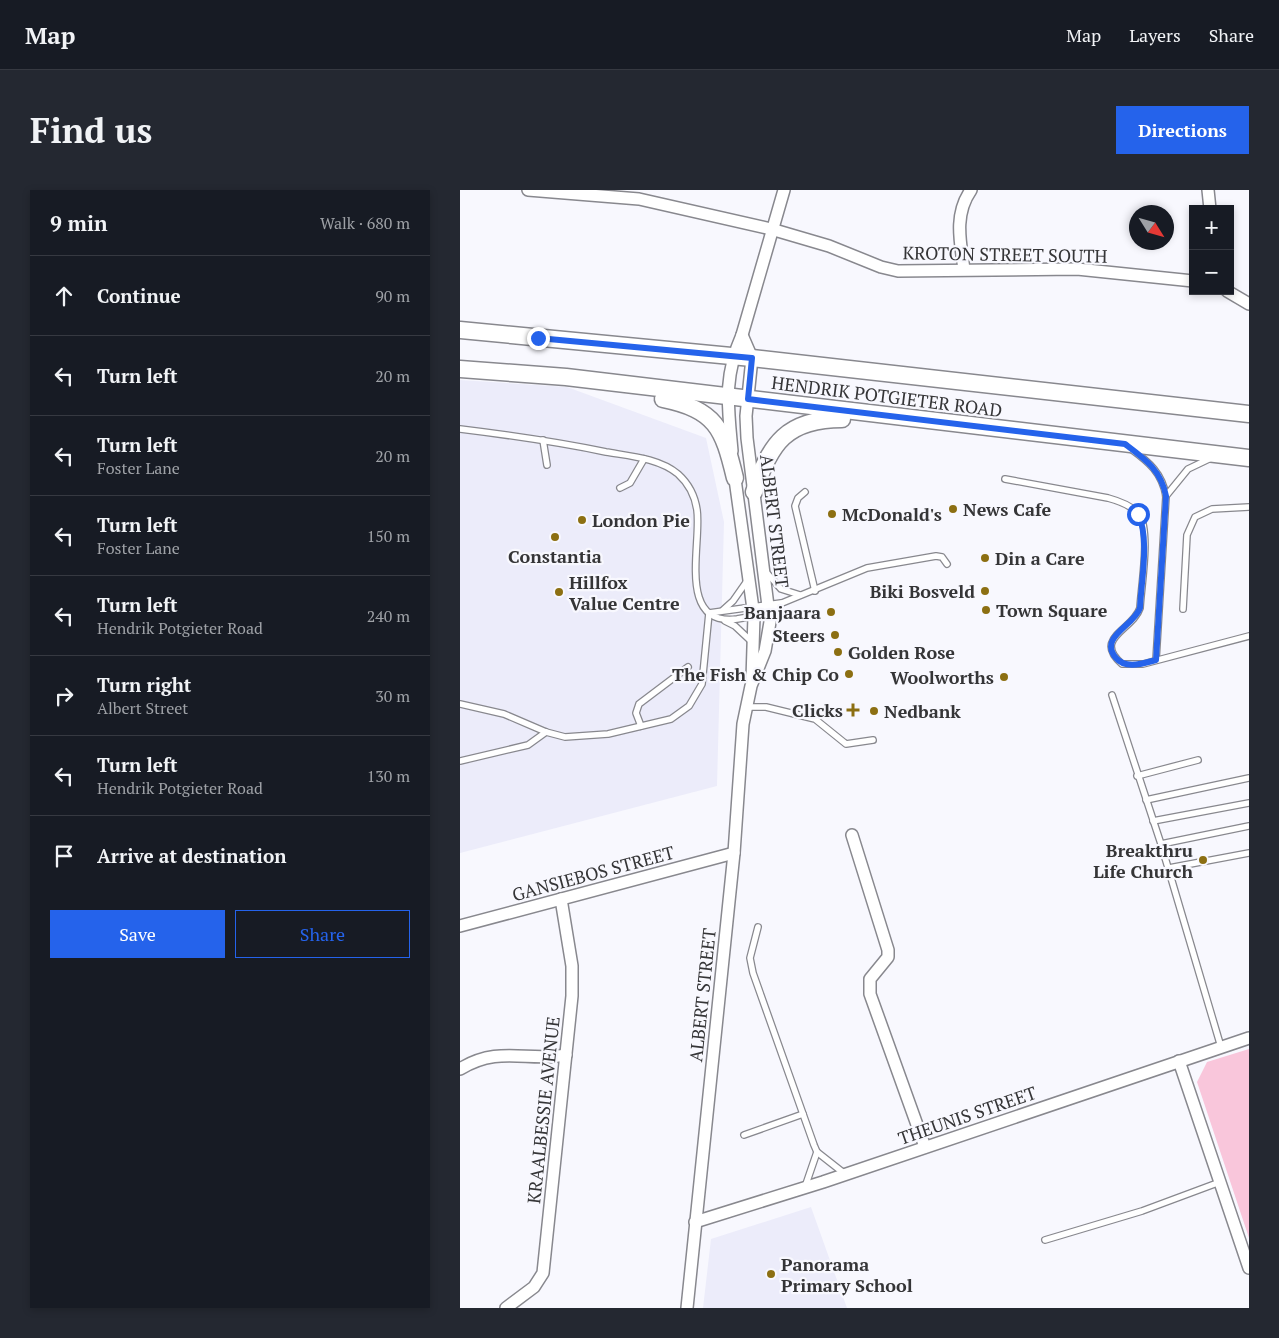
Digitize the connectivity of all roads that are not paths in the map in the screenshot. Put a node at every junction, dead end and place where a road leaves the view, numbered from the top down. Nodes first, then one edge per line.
1 (528, 190) edge
2 (784, 190) edge
3 (971, 190) edge
4 (1208, 190) edge
5 (640, 194) edge
6 (1210, 205) edge
7 (771, 229) junction
8 (964, 268) junction
9 (1189, 281) edge
10 (1234, 295) edge
11 (1249, 304) edge
12 (460, 330) edge
13 (742, 335) junction
14 (732, 358) junction
15 (752, 358) junction
16 (460, 369) edge
17 (566, 377) junction
18 (726, 397) junction
19 (748, 399) junction
20 (1249, 414) edge
21 (914, 420) junction
22 (460, 429) edge
23 (543, 440) junction
24 (1125, 444) junction
25 (1217, 456) junction
26 (1249, 458) edge
27 (644, 459) junction
28 (547, 465) dead end
29 (735, 478) junction
30 (1005, 479) dead end
31 (620, 488) dead end
32 (754, 492) junction
33 (805, 492) dead end
34 (1166, 496) junction
35 (1249, 507) edge
36 (947, 564) dead end
37 (764, 570) junction
38 (748, 578) junction
39 (815, 591) junction
40 (802, 596) junction
41 (768, 607) junction
42 (1183, 609) dead end
43 (723, 610) junction
44 (753, 611) junction
45 (710, 613) junction
46 (724, 620) junction
47 (1249, 636) edge
48 (753, 643) junction
49 (1156, 660) junction
50 (688, 666) dead end
51 (751, 686) junction
52 (1112, 695) dead end
53 (460, 704) edge
54 (746, 707) junction
55 (641, 726) junction
56 (546, 732) junction
57 (873, 740) dead end
58 (1198, 760) dead end
59 (460, 761) edge
60 (1137, 776) junction
61 (1249, 778) edge
62 (1146, 800) junction
63 (1249, 803) edge
64 (1153, 821) junction
65 (1249, 826) edge
66 (852, 835) dead end
67 (1161, 844) junction
68 (734, 853) junction
69 (1249, 853) edge
70 (1169, 868) junction
71 (561, 900) junction
72 (460, 926) edge
73 (758, 927) dead end
74 (1249, 1038) edge
75 (1221, 1047) junction
76 (566, 1055) junction
77 (1179, 1061) junction
78 (460, 1069) edge
79 (803, 1114) junction
80 (744, 1135) dead end
81 (925, 1147) junction
82 (817, 1152) junction
83 (846, 1174) junction
84 (1220, 1182) junction
85 (805, 1188) junction
86 (695, 1222) junction
87 (1045, 1240) dead end
88 (1249, 1268) edge
89 (506, 1308) edge
90 (687, 1308) edge

1 - 5 street, KROTON STREET SOUTH
2 - 7 street, ALBERT STREET
3 - 8 street
4 - 6 street
5 - 7 street, KROTON STREET SOUTH
7 - 8 street, KROTON STREET SOUTH
7 - 13 street, ALBERT STREET
8 - 9 street, KROTON STREET SOUTH
10 - 11 street
12 - 14 main road, HENDRIK POTGIETER ROAD
13 - 14 street, ALBERT STREET
13 - 15 street
14 - 15 main road, HENDRIK POTGIETER ROAD
14 - 18 street, ALBERT STREET
15 - 19 street, ALBERT STREET
15 - 20 main road, HENDRIK POTGIETER ROAD
16 - 17 main road, HENDRIK POTGIETER ROAD
17 - 18 main road, HENDRIK POTGIETER ROAD
17 - 29 main road
18 - 19 main road, HENDRIK POTGIETER ROAD
18 - 29 street, ALBERT STREET
19 - 21 main road, HENDRIK POTGIETER ROAD
19 - 32 street, ALBERT STREET
21 - 24 main road, HENDRIK POTGIETER ROAD
21 - 32 main road
22 - 23 lane
23 - 27 lane
23 - 28 lane
24 - 25 main road, HENDRIK POTGIETER ROAD
24 - 34 lane
25 - 26 main road, HENDRIK POTGIETER ROAD
25 - 34 lane
27 - 31 lane
27 - 45 lane
29 - 38 street, ALBERT STREET
30 - 49 lane
32 - 37 street, ALBERT STREET
33 - 39 lane
34 - 49 lane
35 - 42 lane
36 - 39 lane
37 - 40 lane
37 - 41 street, ALBERT STREET
38 - 43 lane
38 - 44 street, ALBERT STREET
39 - 40 lane
40 - 41 lane
41 - 44 lane
41 - 44 lane
41 - 51 street, ALBERT STREET
43 - 44 lane
43 - 45 lane
44 - 46 lane
44 - 48 street, ALBERT STREET
45 - 46 lane
45 - 55 lane
46 - 48 lane
47 - 49 lane
48 - 51 street, ALBERT STREET
50 - 55 lane
51 - 54 street, ALBERT STREET
52 - 60 lane
53 - 56 lane
54 - 57 lane
54 - 68 street, ALBERT STREET
55 - 56 lane
56 - 59 lane
58 - 60 lane
60 - 62 lane
61 - 62 lane
62 - 64 lane
63 - 64 lane
64 - 67 lane
65 - 67 lane
66 - 81 street
67 - 70 lane
68 - 71 street, GANSIEBOS STREET
68 - 86 street, ALBERT STREET
69 - 70 lane
70 - 75 lane
71 - 72 street, GANSIEBOS STREET
71 - 76 street, KRAALBESSIE AVENUE
73 - 79 lane
74 - 75 street, THEUNIS STREET
75 - 77 street, THEUNIS STREET
76 - 78 street
76 - 89 street, KRAALBESSIE AVENUE
77 - 81 street, THEUNIS STREET
77 - 84 street
79 - 80 lane
79 - 82 lane
81 - 83 street, THEUNIS STREET
82 - 83 lane
82 - 85 lane
83 - 85 street, THEUNIS STREET
84 - 87 lane
84 - 88 street
85 - 86 street, THEUNIS STREET
86 - 90 street, ALBERT STREET

